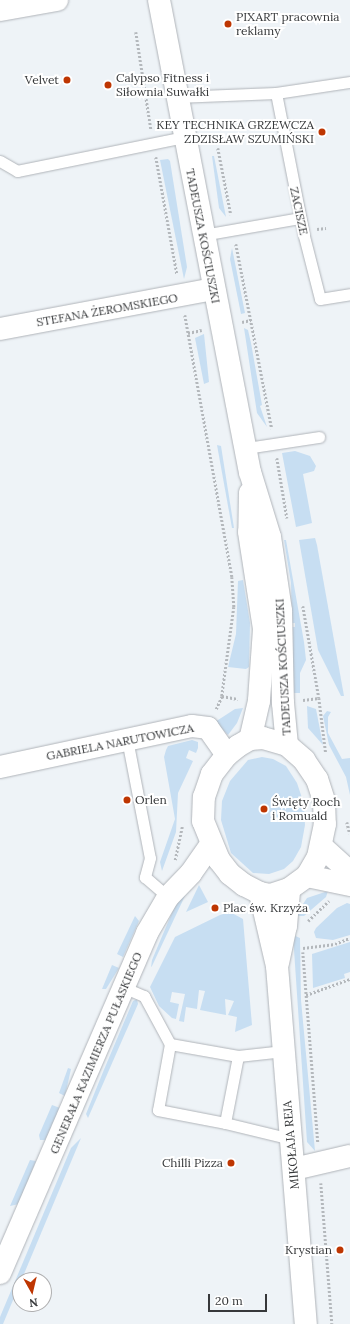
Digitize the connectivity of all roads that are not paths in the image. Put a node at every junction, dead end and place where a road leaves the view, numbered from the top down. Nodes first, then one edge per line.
1 (57, 0) edge
2 (159, 0) edge
3 (0, 10) edge
4 (350, 82) edge
5 (276, 93) junction
6 (176, 97) junction
7 (184, 137) junction
8 (0, 161) edge
9 (300, 218) junction
10 (203, 235) junction
11 (214, 289) junction
12 (350, 294) edge
13 (0, 329) edge
14 (319, 437) dead end
15 (246, 448) junction
16 (250, 472) junction
17 (127, 739) junction
18 (250, 739) junction
19 (287, 745) junction
20 (227, 754) junction
21 (0, 767) edge
22 (211, 844) junction
23 (321, 846) junction
24 (307, 876) junction
25 (347, 880) edge
26 (289, 889) junction
27 (260, 893) junction
28 (168, 897) junction
29 (277, 966) junction
30 (125, 988) junction
31 (170, 1044) junction
32 (284, 1051) junction
33 (238, 1056) junction
34 (225, 1123) junction
35 (290, 1139) junction
36 (350, 1156) edge
37 (294, 1169) junction
38 (0, 1273) edge
39 (306, 1324) edge

1 - 3 street
2 - 6 street, TADEUSZA KOŚCIUSZKI
4 - 5 lane
5 - 6 lane
5 - 9 lane, ZACISZE
6 - 7 street, TADEUSZA KOŚCIUSZKI
7 - 8 lane
7 - 10 street, TADEUSZA KOŚCIUSZKI
9 - 10 lane
9 - 12 lane, ZACISZE
10 - 11 street, TADEUSZA KOŚCIUSZKI
11 - 13 street, STEFANA ŻEROMSKIEGO
11 - 15 street, TADEUSZA KOŚCIUSZKI
14 - 15 lane
15 - 16 street, TADEUSZA KOŚCIUSZKI
16 - 18 street, TADEUSZA KOŚCIUSZKI
16 - 19 street, TADEUSZA KOŚCIUSZKI
17 - 20 street, GABRIELA NARUTOWICZA
17 - 21 street, GABRIELA NARUTOWICZA
17 - 28 lane
18 - 19 street
18 - 20 street
19 - 23 street
20 - 22 street
22 - 27 street
22 - 28 street, GENERAŁA KAZIMIERZA PUŁASKIEGO
23 - 24 street
23 - 25 street
24 - 25 street
24 - 26 street
26 - 27 street
26 - 29 street
27 - 29 street
28 - 30 street, GENERAŁA KAZIMIERZA PUŁASKIEGO
29 - 32 street, MIKOŁAJA REJA
30 - 31 lane
30 - 38 street, GENERAŁA KAZIMIERZA PUŁASKIEGO
31 - 33 lane
31 - 34 lane
32 - 33 lane
32 - 35 street, MIKOŁAJA REJA
33 - 34 lane
34 - 35 lane
35 - 37 street, MIKOŁAJA REJA
36 - 37 street
37 - 39 street, MIKOŁAJA REJA

